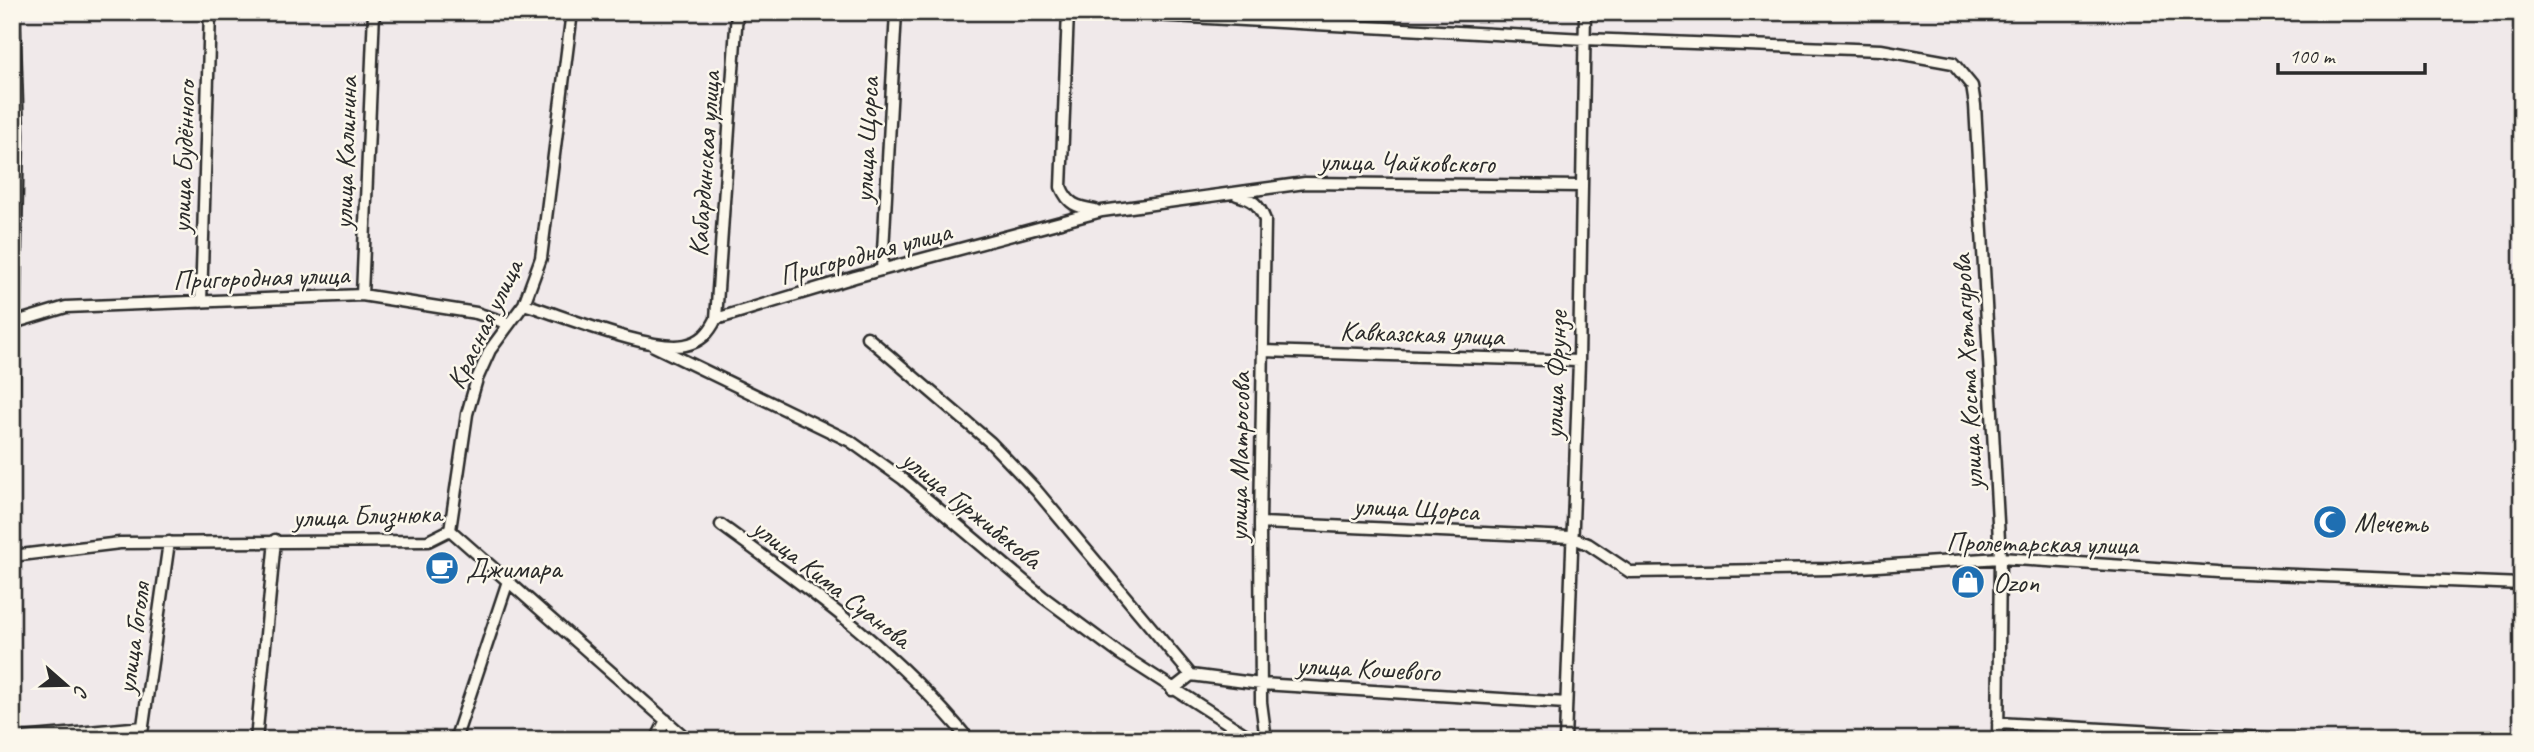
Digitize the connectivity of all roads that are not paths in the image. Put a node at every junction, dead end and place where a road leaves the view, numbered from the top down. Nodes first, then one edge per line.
1 (14, 12) edge
2 (210, 12) edge
3 (374, 12) edge
4 (572, 12) edge
5 (737, 12) edge
6 (896, 12) edge
7 (1069, 12) edge
8 (1099, 12) edge
9 (1585, 12) edge
10 (1585, 39) junction
11 (1582, 186) junction
12 (1233, 194) junction
13 (1102, 211) junction
14 (882, 270) junction
15 (362, 295) junction
16 (201, 302) junction
17 (524, 304) junction
18 (716, 318) junction
19 (16, 321) junction
20 (508, 323) junction
21 (867, 337) dead end
22 (646, 342) junction
23 (13, 346) edge
24 (1263, 351) junction
25 (1579, 361) junction
26 (12, 438) edge
27 (1260, 523) junction
28 (721, 525) dead end
29 (450, 530) junction
30 (1571, 537) junction
31 (275, 540) junction
32 (169, 542) junction
33 (12, 556) edge
34 (2000, 558) junction
35 (508, 581) junction
36 (2522, 584) edge
37 (1191, 675) junction
38 (1261, 684) junction
39 (1172, 690) junction
40 (1566, 703) junction
41 (666, 720) junction
42 (1998, 723) junction
43 (143, 727) junction
44 (12, 739) edge
45 (141, 740) edge
46 (257, 740) edge
47 (455, 740) edge
48 (656, 740) edge
49 (688, 740) edge
50 (969, 740) edge
51 (1254, 740) edge
52 (1266, 740) edge
53 (1565, 740) edge
54 (1998, 740) edge
55 (2296, 740) edge

1 - 19 street
2 - 16 street, улица Будённого
3 - 15 street, улица Калинина
4 - 17 street, Красная улица
5 - 18 street, Кабардинская улица
6 - 14 street, улица Щорса
7 - 13 street
8 - 10 street
9 - 10 street, улица Фрунзе
10 - 11 street, улица Фрунзе
10 - 34 street, улица Коста Хетагурова
11 - 12 street, улица Чайковского
11 - 25 street, улица Фрунзе
12 - 13 street, Пригородная улица
12 - 24 street, улица Матросова
13 - 14 street, Пригородная улица
14 - 18 street, Пригородная улица
15 - 16 street, Пригородная улица
15 - 20 street, Пригородная улица
16 - 19 street, Пригородная улица
17 - 20 street, Красная улица
17 - 22 street
18 - 22 street
19 - 23 street
20 - 29 street, Красная улица
21 - 37 street, улица Гуржибекова
22 - 39 street, улица Гуржибекова
23 - 26 street
24 - 25 street, Кавказская улица
24 - 27 street, улица Матросова
25 - 30 street, улица Фрунзе
27 - 30 street, улица Щорса
27 - 38 street, улица Матросова
28 - 50 street, улица Кима Суанова
29 - 31 street, улица Близнюка
29 - 35 street, улица Близнюка
30 - 34 street, Пролетарская улица
30 - 40 street, улица Фрунзе
31 - 32 street, улица Близнюка
31 - 46 street
32 - 33 street, улица Близнюка
32 - 43 street, улица Гоголя
34 - 36 street, Пролетарская улица
34 - 42 street, улица Коста Хетагурова
35 - 41 street, улица Близнюка
35 - 47 street
37 - 38 street, улица Кошевого
37 - 39 street
38 - 40 street, улица Кошевого
38 - 52 street, улица Матросова
39 - 51 street, улица Гуржибекова
40 - 53 street, улица Фрунзе
41 - 48 street
41 - 49 street, улица Близнюка
42 - 54 street, улица Коста Хетагурова
42 - 55 street
43 - 44 street
43 - 45 street, улица Гоголя

